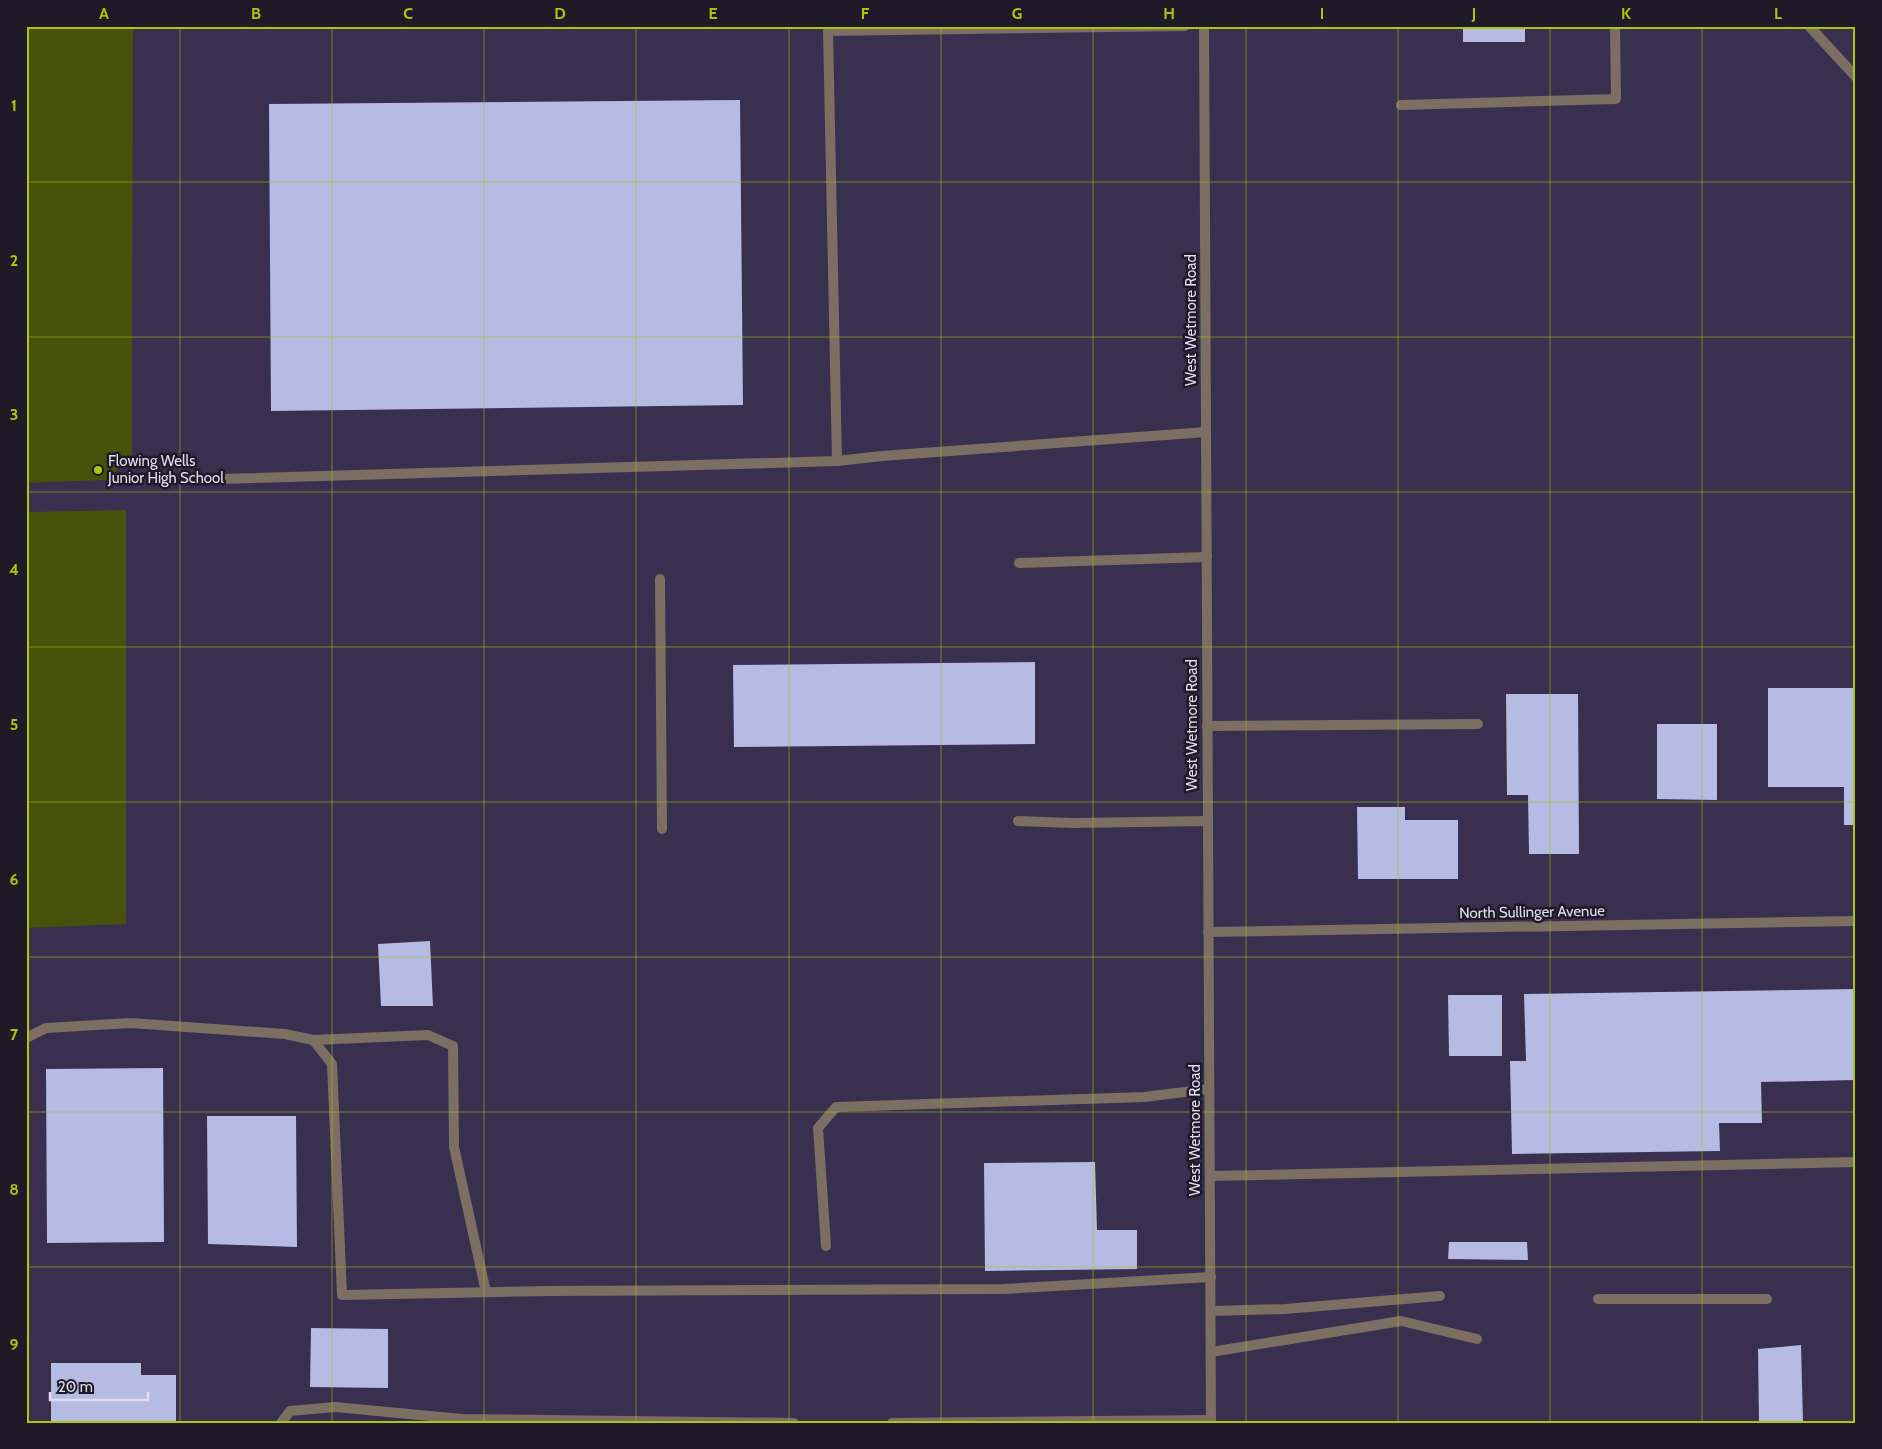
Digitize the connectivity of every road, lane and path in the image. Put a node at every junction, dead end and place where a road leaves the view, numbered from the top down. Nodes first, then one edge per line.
1 (1185, 26) edge
2 (1204, 26) edge
3 (1615, 26) edge
4 (1809, 26) edge
5 (1856, 77) edge
6 (1401, 104) dead end
7 (1206, 432) junction
8 (838, 461) junction
9 (219, 479) dead end
10 (1207, 558) junction
11 (1019, 563) dead end
12 (660, 579) dead end
13 (1478, 724) dead end
14 (1207, 726) junction
15 (1018, 821) dead end
16 (1208, 821) junction
17 (662, 829) dead end
18 (1856, 921) edge
19 (1208, 932) junction
20 (26, 1038) edge
21 (313, 1040) junction
22 (1210, 1089) junction
23 (1856, 1162) edge
24 (1210, 1176) junction
25 (826, 1246) dead end
26 (1210, 1277) junction
27 (486, 1292) junction
28 (1440, 1296) dead end
29 (1598, 1298) dead end
30 (1767, 1300) dead end
31 (1210, 1311) junction
32 (1477, 1339) dead end
33 (1211, 1352) junction
34 (1211, 1421) edge
35 (281, 1423) edge
36 (794, 1423) edge
37 (892, 1423) edge

1 - 8 street
2 - 7 street, West Wetmore Road
3 - 6 street
4 - 5 street
7 - 8 street
7 - 10 street, West Wetmore Road
8 - 9 street
10 - 11 street
10 - 14 street, West Wetmore Road
12 - 17 street
13 - 14 street
14 - 16 street, West Wetmore Road
15 - 16 street
16 - 19 street, West Wetmore Road
18 - 19 street, North Sullinger Avenue
19 - 22 street, West Wetmore Road
20 - 21 street
21 - 27 street
21 - 27 street
22 - 24 street, West Wetmore Road
22 - 25 street
23 - 24 street
24 - 26 street, West Wetmore Road
26 - 27 street
26 - 31 street, West Wetmore Road
28 - 31 street
29 - 30 street
31 - 33 street, West Wetmore Road
32 - 33 street
33 - 34 street, West Wetmore Road
34 - 37 street
35 - 36 street

